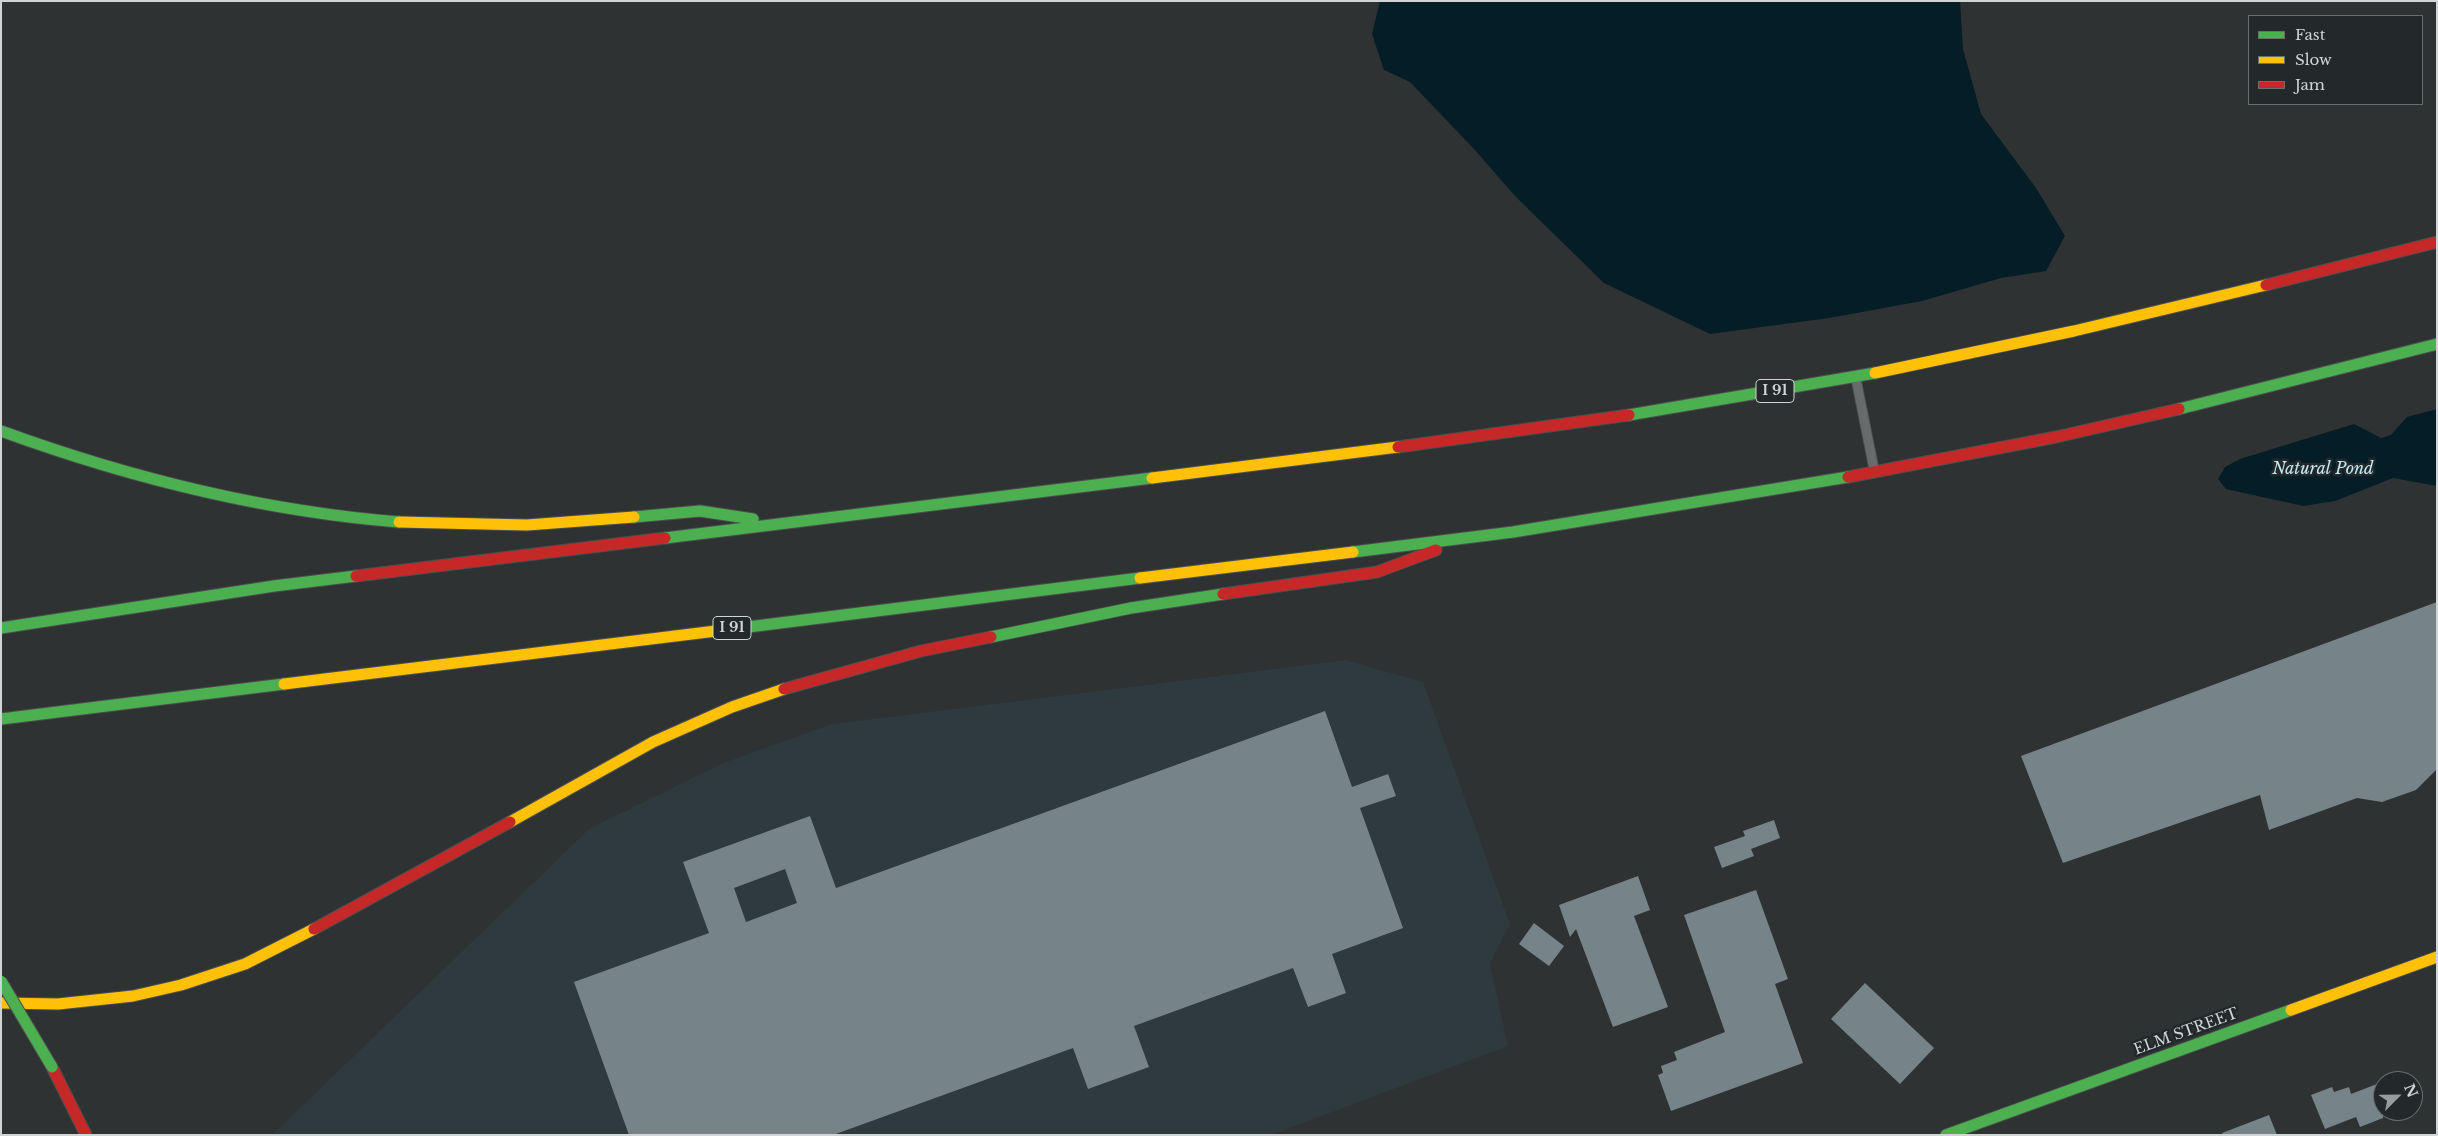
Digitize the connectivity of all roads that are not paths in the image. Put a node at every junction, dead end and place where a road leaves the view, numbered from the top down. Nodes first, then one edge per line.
1 (2437, 242) edge
2 (2437, 344) edge
3 (1856, 376) junction
4 (1, 431) edge
5 (1874, 472) junction
6 (776, 524) junction
7 (1463, 538) junction
8 (1, 628) edge
9 (1, 720) edge
10 (2437, 957) edge
11 (1, 982) edge
12 (1, 1003) edge
13 (86, 1135) edge
14 (1946, 1135) edge

1 - 3 main road, I 91
2 - 5 main road, I 91
3 - 5 lane
3 - 6 main road, I 91
4 - 6 main road
5 - 7 main road, I 91
6 - 8 main road, I 91
7 - 9 main road, I 91
7 - 12 main road
10 - 14 main road, ELM STREET
11 - 13 main road, bridge

